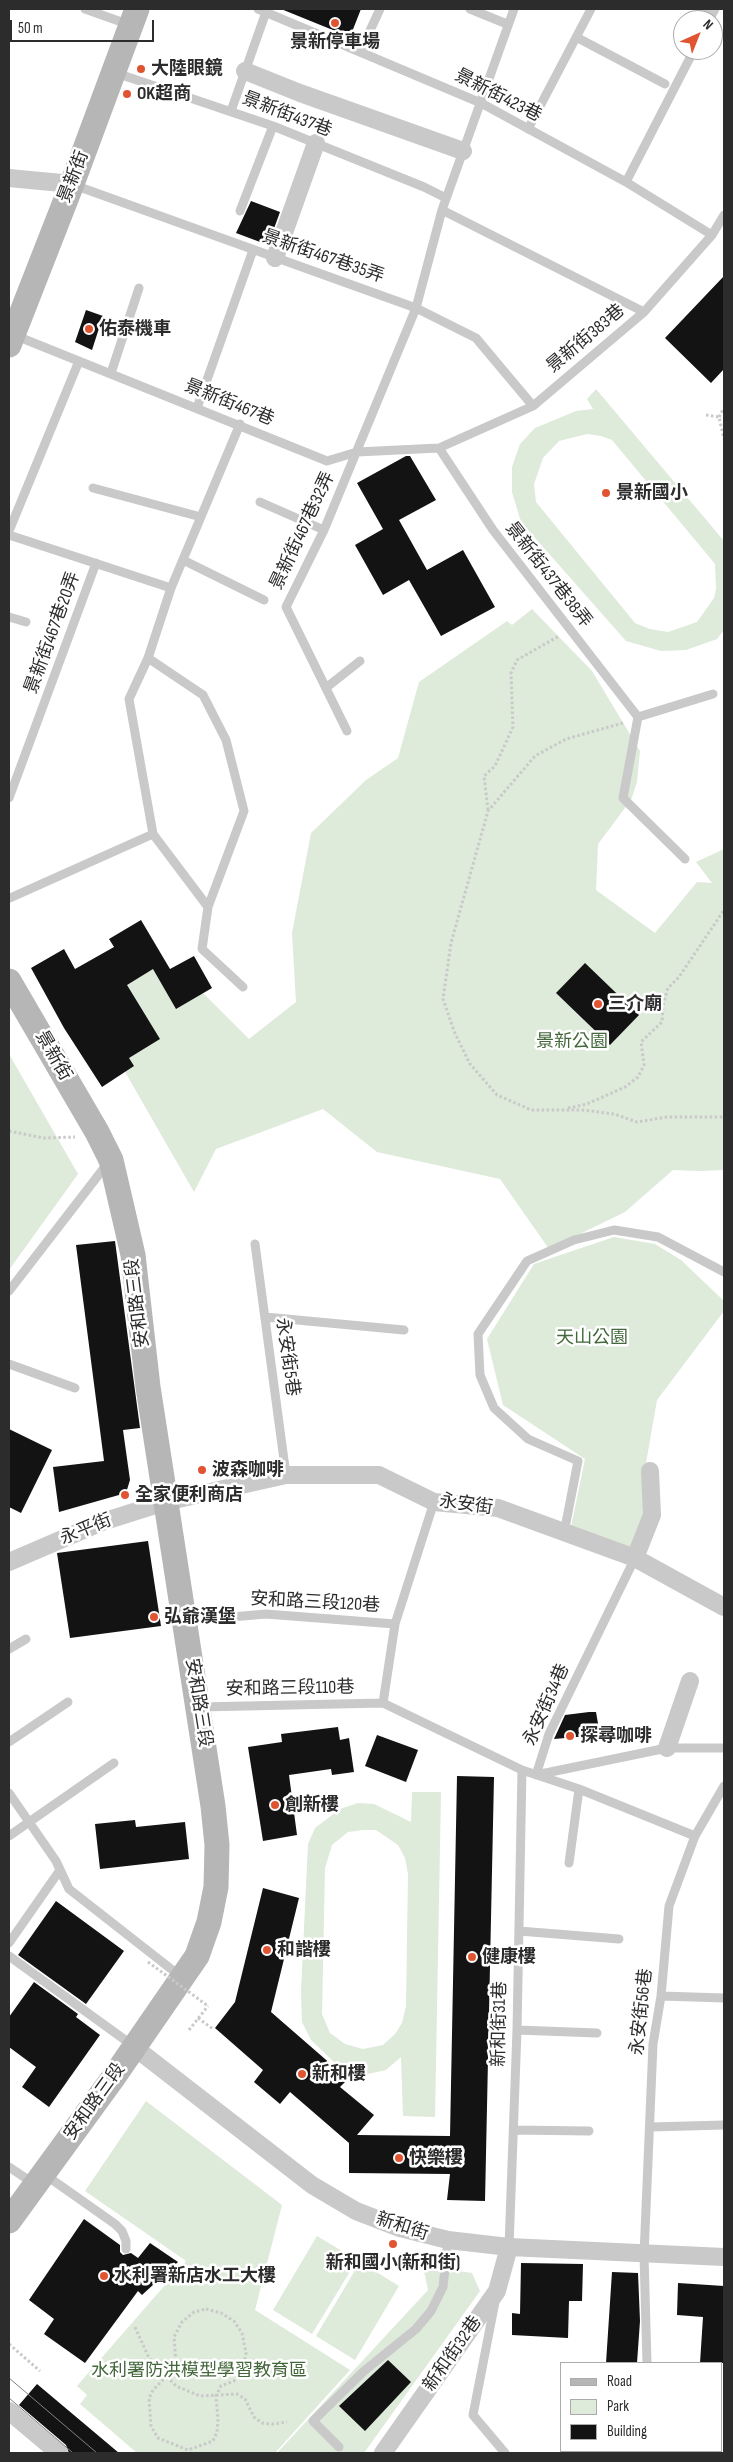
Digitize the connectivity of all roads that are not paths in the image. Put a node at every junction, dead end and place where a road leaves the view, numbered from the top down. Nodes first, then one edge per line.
1 (85, 9) edge
2 (380, 9) edge
3 (470, 9) edge
4 (514, 9) edge
5 (591, 9) edge
6 (262, 11) edge
7 (134, 17) edge
8 (507, 24) junction
9 (576, 38) junction
10 (361, 50) junction
11 (689, 60) edge
12 (245, 71) junction
13 (114, 72) junction
14 (665, 84) dead end
15 (481, 103) junction
16 (231, 111) junction
17 (273, 126) junction
18 (528, 129) junction
19 (316, 143) junction
20 (463, 151) junction
21 (9, 178) edge
22 (626, 182) junction
23 (72, 184) junction
24 (446, 198) junction
25 (442, 210) junction
26 (240, 211) dead end
27 (724, 215) edge
28 (712, 235) junction
29 (253, 250) junction
30 (275, 258) junction
31 (139, 288) dead end
32 (416, 308) junction
33 (644, 312) junction
34 (11, 339) edge
35 (79, 361) junction
36 (111, 373) junction
37 (533, 406) junction
38 (197, 408) junction
39 (240, 424) junction
40 (439, 448) junction
41 (357, 452) junction
42 (93, 488) dead end
43 (260, 502) dead end
44 (201, 517) junction
45 (324, 530) junction
46 (9, 533) edge
47 (183, 560) junction
48 (96, 563) junction
49 (171, 588) junction
50 (264, 600) dead end
51 (9, 617) edge
52 (26, 622) dead end
53 (148, 658) junction
54 (360, 661) dead end
55 (327, 688) junction
56 (713, 694) dead end
57 (638, 717) junction
58 (347, 731) dead end
59 (9, 798) edge
60 (153, 834) junction
61 (685, 859) dead end
62 (10, 898) edge
63 (208, 907) junction
64 (9, 981) edge
65 (243, 987) dead end
66 (97, 1132) joint
67 (111, 1160) junction
68 (255, 1244) dead end
69 (724, 1272) edge
70 (9, 1291) edge
71 (265, 1317) junction
72 (404, 1330) dead end
73 (9, 1364) edge
74 (75, 1388) dead end
75 (650, 1471) dead end
76 (286, 1475) junction
77 (166, 1502) junction
78 (434, 1502) junction
79 (564, 1533) junction
80 (635, 1558) junction
81 (9, 1562) edge
82 (724, 1607) edge
83 (185, 1621) junction
84 (394, 1624) junction
85 (26, 1639) dead end
86 (9, 1649) edge
87 (690, 1681) dead end
88 (68, 1702) dead end
89 (383, 1703) junction
90 (198, 1707) junction
91 (9, 1742) edge
92 (667, 1748) junction
93 (724, 1748) edge
94 (114, 1763) dead end
95 (522, 1770) junction
96 (536, 1775) junction
97 (579, 1789) junction
98 (722, 1792) edge
99 (9, 1793) edge
100 (29, 1822) junction
101 (9, 1836) edge
102 (695, 1836) junction
103 (569, 1863) dead end
104 (60, 1870) junction
105 (519, 1931) junction
106 (619, 1939) dead end
107 (9, 1943) edge
108 (9, 1956) edge
109 (182, 1978) junction
110 (661, 1996) junction
111 (724, 1998) edge
112 (517, 2030) junction
113 (597, 2033) dead end
114 (134, 2047) junction
115 (724, 2125) edge
116 (650, 2127) junction
117 (514, 2130) junction
118 (589, 2131) dead end
119 (9, 2167) edge
120 (40, 2179) junction
121 (9, 2221) edge
122 (448, 2240) junction
123 (509, 2248) junction
124 (126, 2249) dead end
125 (644, 2255) junction
126 (724, 2257) edge
127 (497, 2291) junction
128 (647, 2362) edge
129 (9, 2411) edge
130 (339, 2447) dead end
131 (59, 2453) edge
132 (383, 2453) edge
133 (505, 2453) edge

1 - 7 lane
2 - 10 lane
3 - 8 lane
4 - 8 lane, 景新街467巷32弄
5 - 9 lane
6 - 10 lane, 景新街423巷
6 - 12 lane
7 - 13 main road, 景新街
8 - 15 lane, 景新街467巷32弄
9 - 14 lane
9 - 18 lane
10 - 15 lane, 景新街423巷
11 - 22 lane
12 - 16 lane
12 - 20 street
13 - 16 lane, 景新街437巷
13 - 23 main road, 景新街
15 - 18 lane, 景新街423巷
15 - 20 lane, 景新街467巷32弄
16 - 17 lane, 景新街437巷
17 - 19 lane, 景新街437巷
17 - 26 lane
18 - 22 lane, 景新街423巷
19 - 24 lane, 景新街437巷
19 - 30 street
20 - 24 lane, 景新街467巷32弄
21 - 23 street
22 - 28 lane, 景新街423巷
23 - 29 lane, 景新街467巷35弄
23 - 34 main road, 景新街
24 - 25 lane, 景新街467巷32弄
25 - 32 lane, 景新街467巷32弄
25 - 33 lane
27 - 28 lane, 景新街383巷
28 - 33 lane, 景新街383巷
29 - 30 lane, 景新街467巷35弄
29 - 38 lane
30 - 32 lane, 景新街467巷35弄
31 - 36 lane
32 - 37 lane, 景新街467巷35弄
32 - 41 lane, 景新街467巷32弄
33 - 37 lane, 景新街383巷
34 - 35 lane, 景新街467巷
35 - 36 lane, 景新街467巷
35 - 46 lane
36 - 38 lane, 景新街467巷
37 - 40 lane, 景新街383巷
38 - 39 lane, 景新街467巷
39 - 41 lane, 景新街467巷
39 - 44 lane
40 - 41 lane, 景新街467巷
40 - 57 lane, 景新街437巷38弄
41 - 45 lane, 景新街467巷32弄
42 - 44 lane
43 - 45 lane
44 - 47 lane
45 - 55 lane, 景新街467巷32弄
46 - 48 lane, 景新街467巷20弄
47 - 49 lane
47 - 50 lane
48 - 49 lane, 景新街467巷20弄
48 - 59 lane, 景新街467巷20弄
49 - 53 lane
51 - 52 lane
53 - 60 lane
53 - 63 lane
54 - 55 lane
55 - 58 lane, 景新街467巷32弄
56 - 57 lane
57 - 61 lane
60 - 62 lane
60 - 63 lane
63 - 65 lane
64 - 66 main road, 景新街
66 - 67 main road, 安和路三段
67 - 70 lane
67 - 77 main road, 安和路三段
68 - 71 lane, 永安街5巷
69 - 79 lane
71 - 72 lane
71 - 76 lane, 永安街5巷
73 - 74 lane
75 - 80 street
76 - 77 street, 永安街
76 - 78 street, 永安街
77 - 81 street, 永平街
77 - 83 main road, 安和路三段
78 - 79 street, 永安街
78 - 84 lane
79 - 80 street, 永安街
80 - 82 street, 永安街
80 - 96 lane, 永安街34巷
83 - 84 lane, 安和路三段120巷
83 - 90 main road, 安和路三段
84 - 89 lane, 安和路三段120巷
85 - 86 lane
87 - 92 street
88 - 91 lane
89 - 90 lane, 安和路三段110巷
89 - 95 lane
90 - 109 main road, 安和路三段
92 - 93 lane, 永安街34巷
92 - 96 lane, 永安街34巷
94 - 100 lane
95 - 96 lane
95 - 105 lane, 新和街31巷
96 - 97 lane
97 - 102 lane
97 - 103 lane
98 - 102 lane, 永安街56巷
99 - 100 lane
100 - 101 lane
100 - 104 lane
102 - 110 lane, 永安街56巷
104 - 107 lane
104 - 109 lane
105 - 106 lane
105 - 112 lane, 新和街31巷
108 - 114 lane
109 - 114 main road, 安和路三段
110 - 111 lane
110 - 116 lane, 永安街56巷
112 - 113 lane
112 - 117 lane, 新和街31巷
114 - 120 main road, 安和路三段
114 - 122 street, 新和街
115 - 116 lane
116 - 125 lane, 永安街56巷
117 - 118 lane
117 - 123 lane, 新和街31巷
119 - 120 lane
120 - 121 main road, 安和路三段
120 - 124 lane
122 - 123 street, 新和街
122 - 130 lane
123 - 125 street, 新和街
123 - 127 street, 新和街32巷
125 - 126 street, 新和街
125 - 128 lane, 永安街56巷
127 - 132 street, 新和街32巷
127 - 133 lane
129 - 131 street

